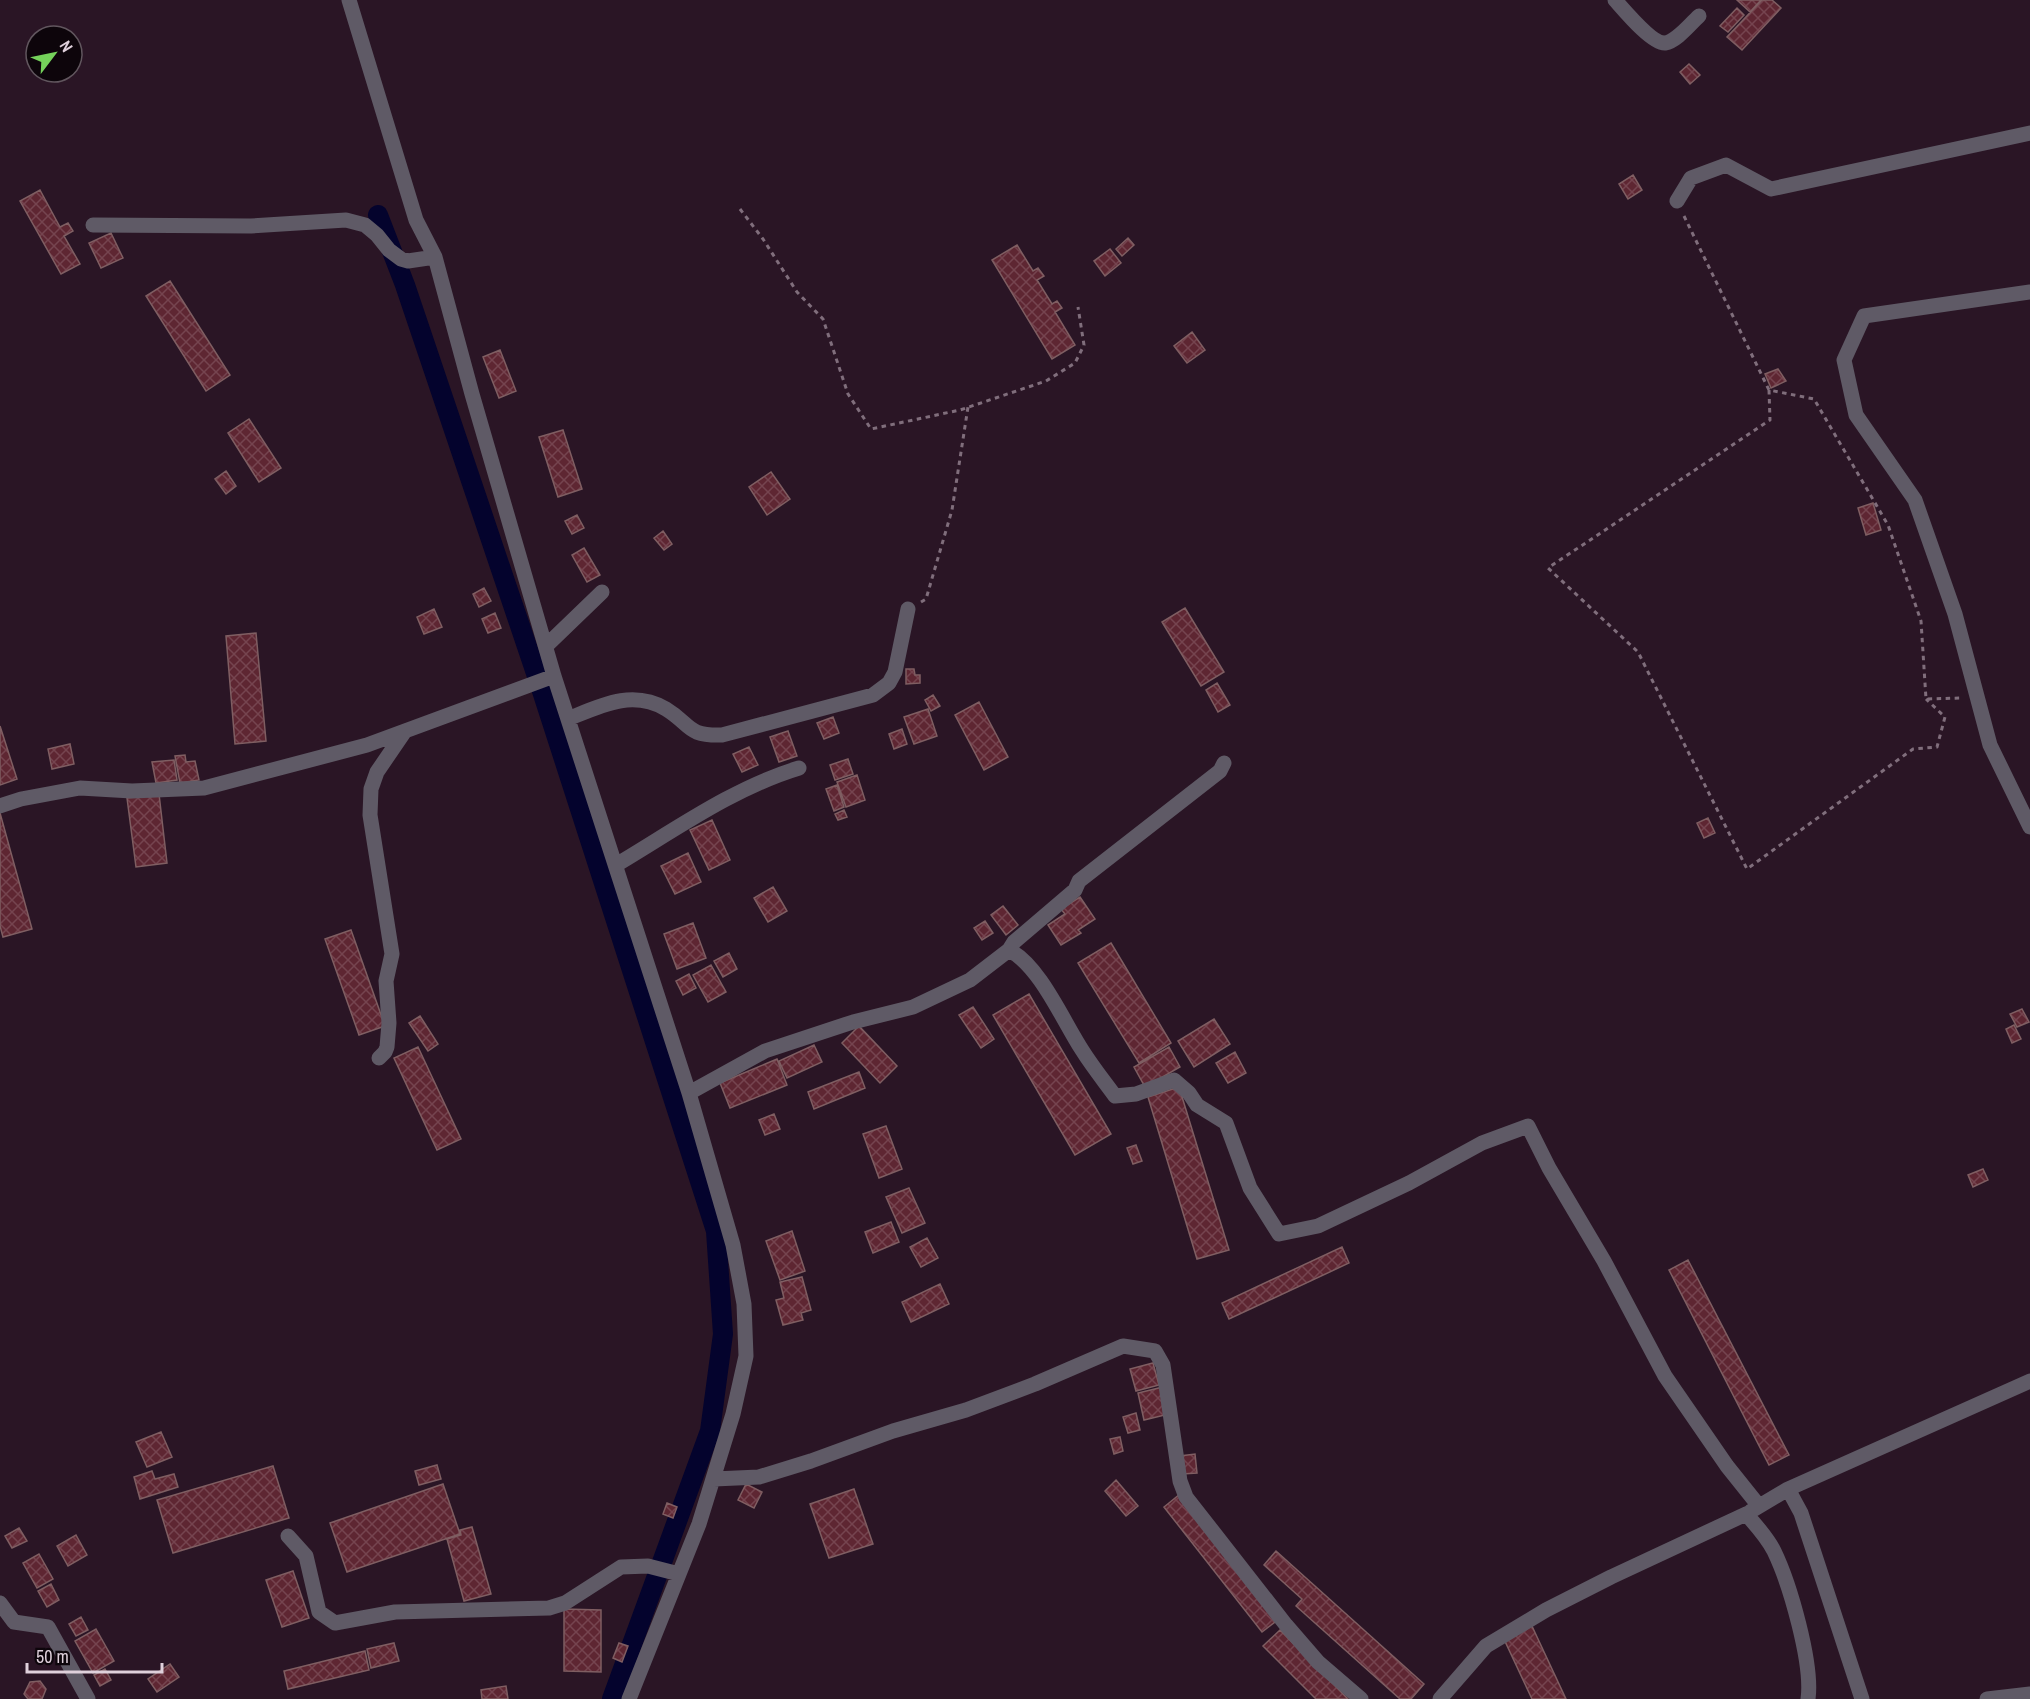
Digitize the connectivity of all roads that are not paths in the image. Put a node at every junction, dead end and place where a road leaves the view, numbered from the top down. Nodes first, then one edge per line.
1 (350, 0) edge
2 (1615, 0) edge
3 (1699, 16) dead end
4 (2030, 133) edge
5 (1677, 201) road end
6 (93, 225) dead end
7 (435, 257) junction
8 (2030, 292) edge
9 (602, 592) dead end
10 (908, 609) road end
11 (546, 646) junction
12 (554, 676) junction
13 (568, 719) junction
14 (405, 731) junction
15 (1224, 763) dead end
16 (799, 768) dead end
17 (0, 806) edge
18 (2030, 827) edge
19 (616, 865) junction
20 (1009, 950) junction
21 (379, 1058) dead end
22 (689, 1093) junction
23 (2030, 1381) edge
24 (714, 1479) junction
25 (1788, 1489) junction
26 (1752, 1510) junction
27 (288, 1536) dead end
28 (679, 1574) junction
29 (0, 1604) edge
30 (2030, 1694) edge
31 (88, 1699) edge
32 (629, 1699) edge
33 (1362, 1699) edge
34 (1440, 1699) edge
35 (1808, 1699) edge
36 (1862, 1699) edge
37 (1987, 1699) edge

1 - 7 street
2 - 3 street
4 - 5 street
6 - 7 street
7 - 11 street
8 - 18 street
9 - 11 street
10 - 13 street
11 - 12 street
12 - 13 street
12 - 14 street
13 - 19 street
14 - 17 street
14 - 21 street
15 - 20 street
16 - 19 street
19 - 22 street
20 - 22 street
20 - 26 street
22 - 24 street
23 - 25 street
24 - 28 street
24 - 33 street
25 - 26 street
25 - 36 street
26 - 34 street
26 - 35 street
27 - 28 street
28 - 32 street
29 - 31 street
30 - 37 street

